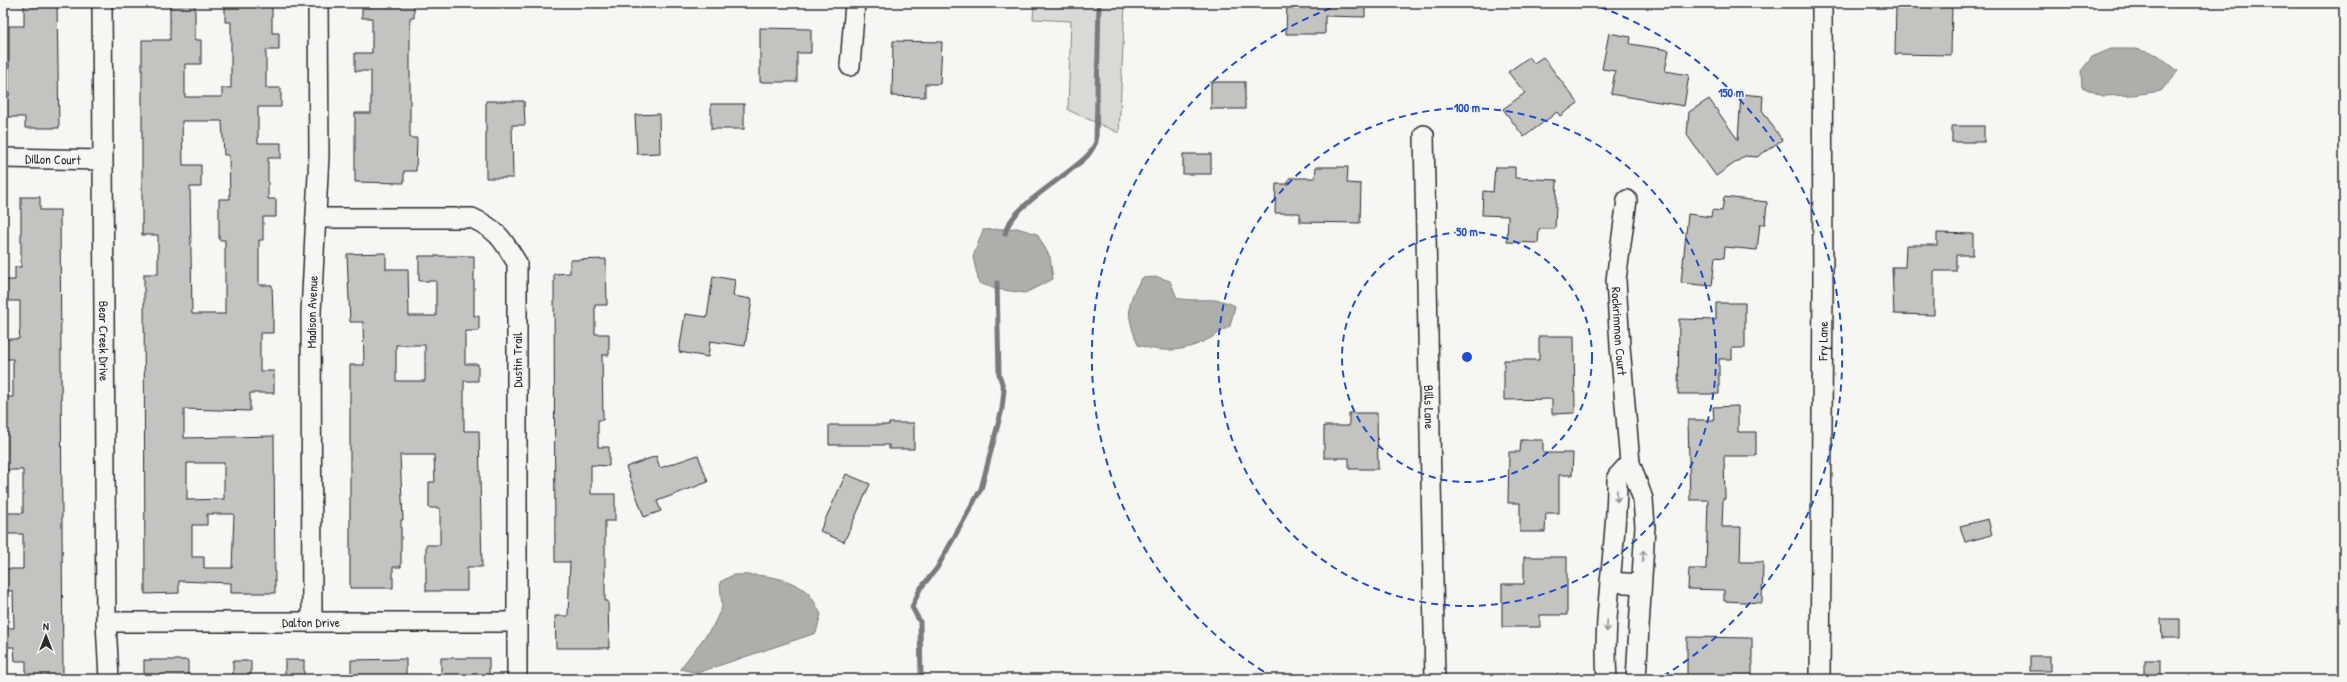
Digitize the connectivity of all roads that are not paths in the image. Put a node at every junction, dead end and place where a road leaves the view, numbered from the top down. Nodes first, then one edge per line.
1 (102, 3) edge
2 (318, 3) edge
3 (855, 3) edge
4 (1822, 3) edge
5 (850, 66) dead end
6 (1424, 134) dead end
7 (3, 158) edge
8 (102, 160) junction
9 (1627, 200) dead end
10 (316, 218) junction
11 (1630, 463) junction
12 (1610, 582) junction
13 (1641, 584) junction
14 (106, 622) junction
15 (312, 622) junction
16 (516, 622) junction
17 (1606, 654) junction
18 (1637, 654) junction
19 (109, 679) edge
20 (517, 679) edge
21 (1435, 679) edge
22 (1607, 679) edge
23 (1636, 679) edge
24 (1820, 679) edge

1 - 8 street, Bear Creek Drive
2 - 10 street, Madison Avenue
3 - 5 street
4 - 24 street, Fry Lane
6 - 21 street, Bills Lane
7 - 8 street, Dillon Court
8 - 14 street, Bear Creek Drive
9 - 11 street, Rockrimmon Court
10 - 15 street, Madison Avenue
10 - 16 street, Dustin Trail
11 -> 12 street
13 -> 11 street, Rockrimmon Court
12 - 13 street
12 -> 17 street
13 - 18 street, Rockrimmon Court
14 - 15 street, Dalton Drive
14 - 19 street, Bear Creek Drive
15 - 16 street, Dalton Drive
16 - 20 street, Dustin Trail
17 - 18 street
17 - 22 street
18 - 23 street, Rockrimmon Court

